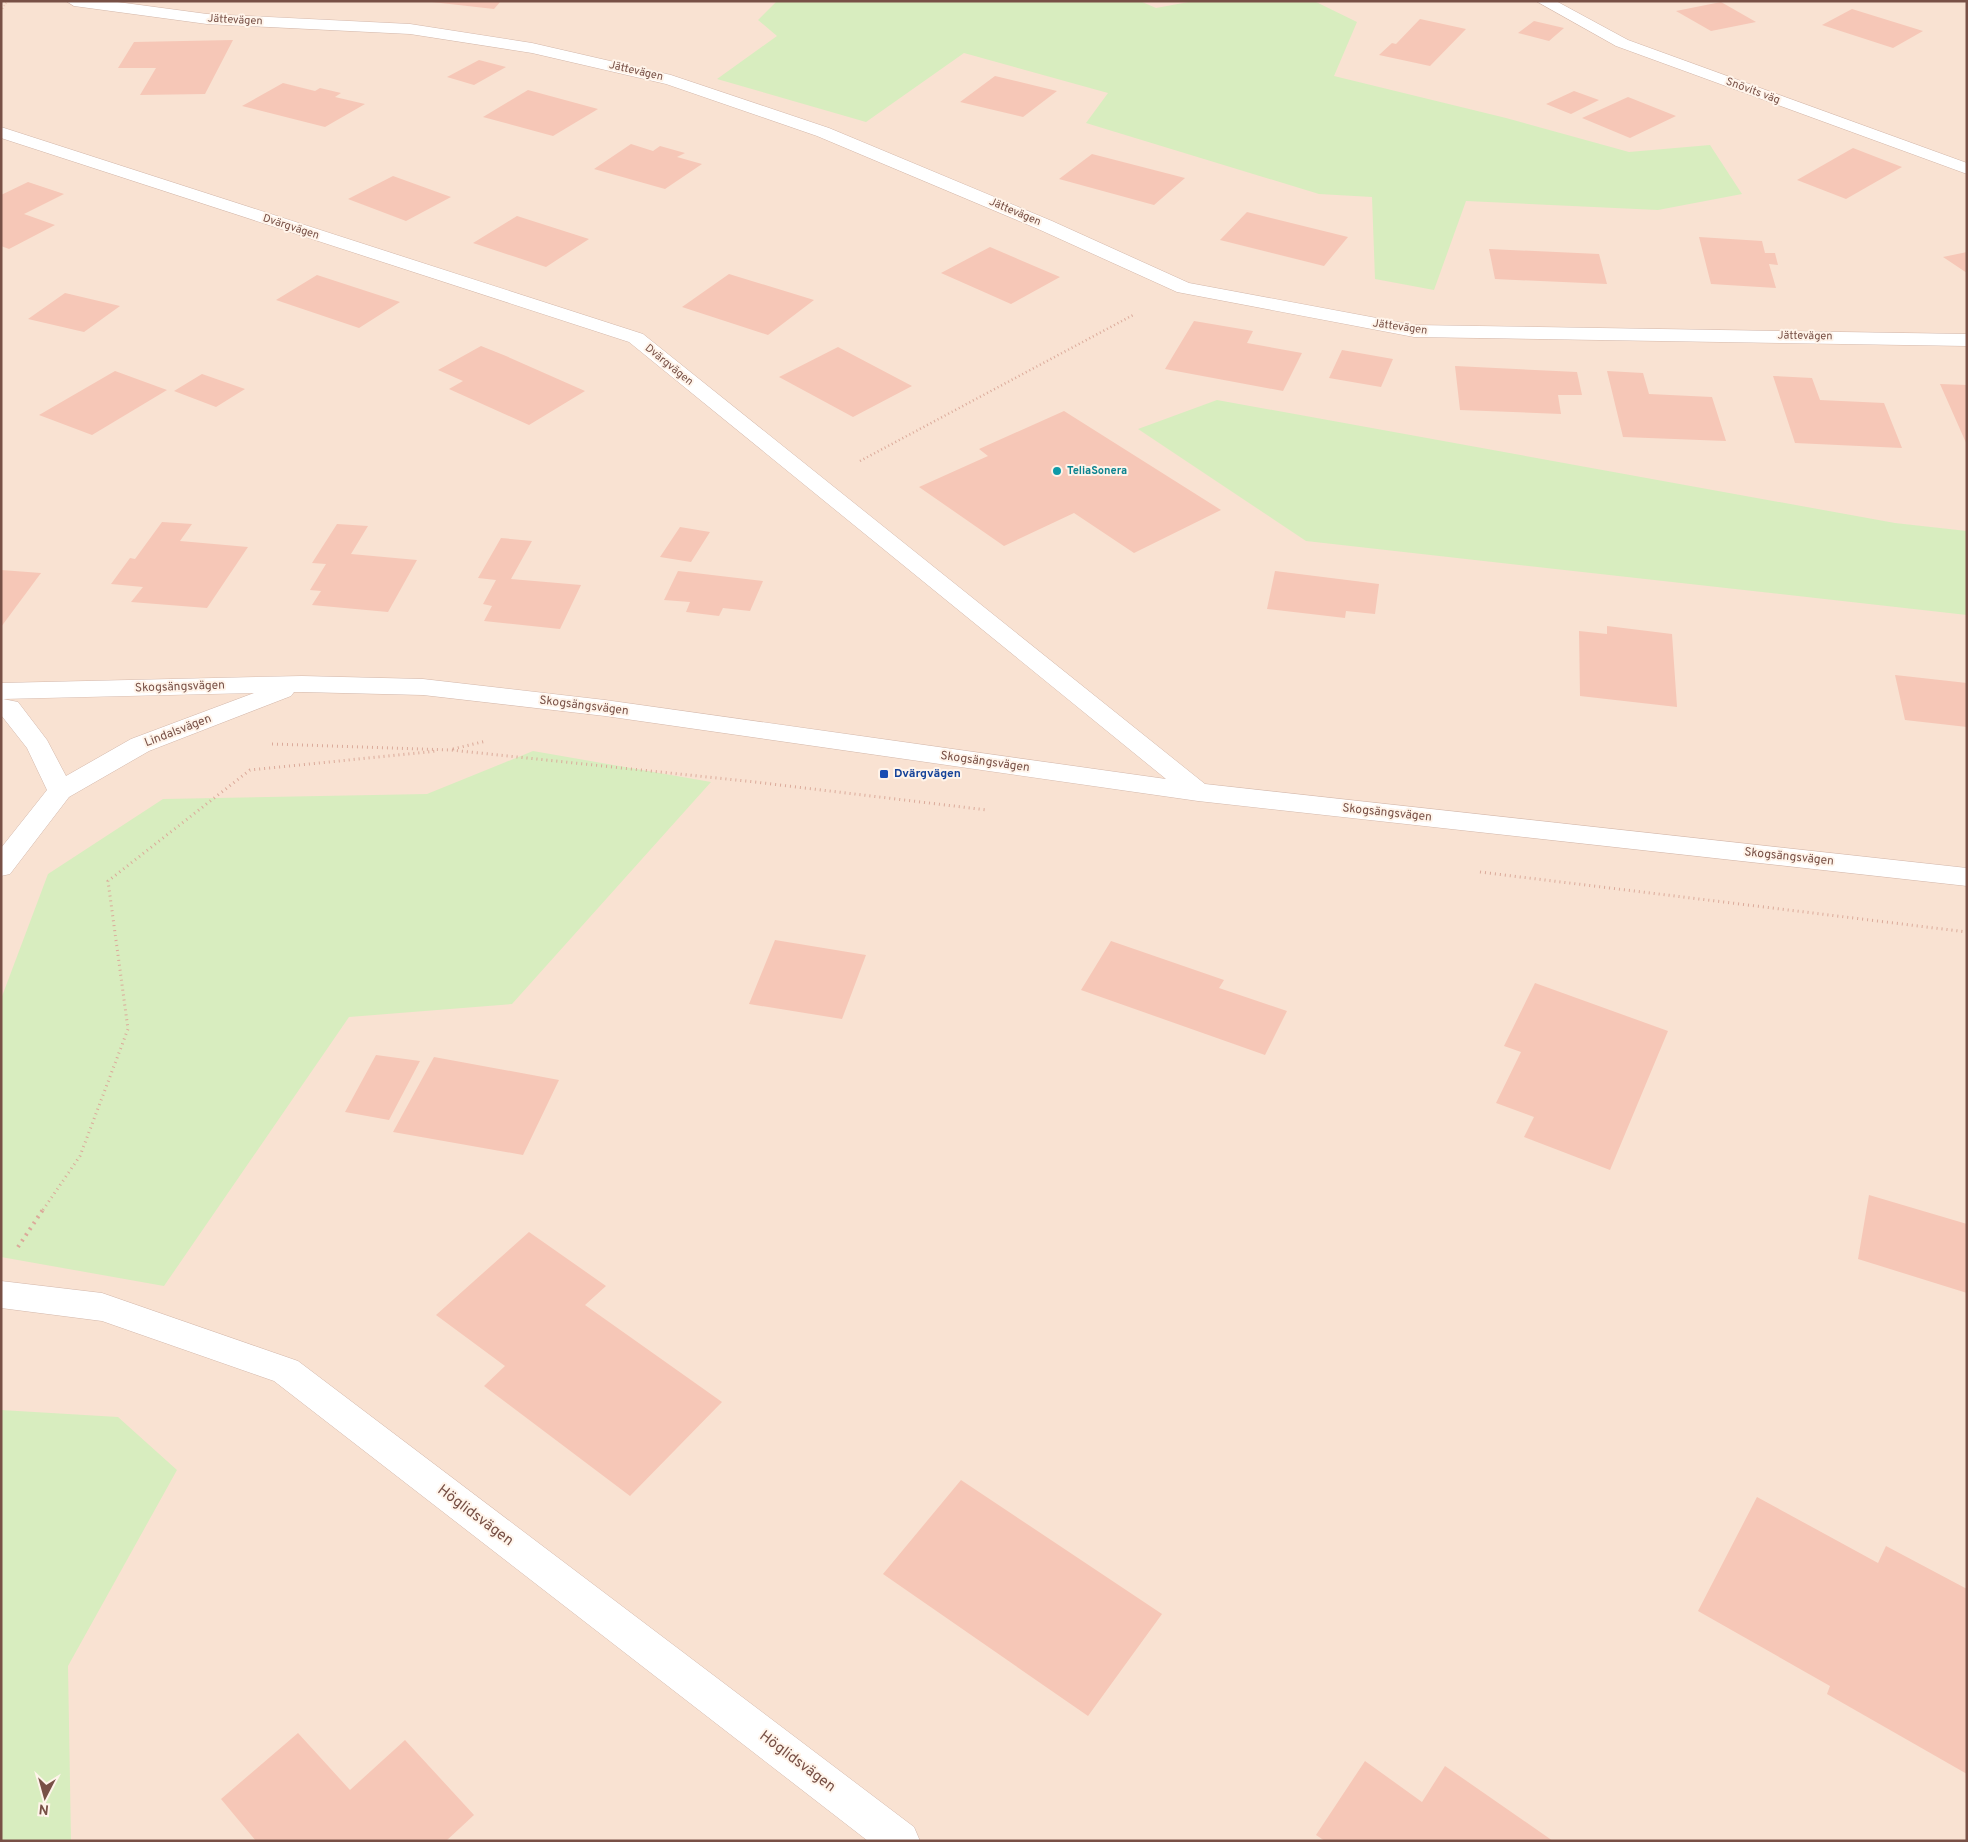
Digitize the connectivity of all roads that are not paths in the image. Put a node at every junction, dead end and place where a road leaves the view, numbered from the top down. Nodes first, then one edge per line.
1 (74, 1) edge
2 (1544, 1) edge
3 (1, 132) edge
4 (1967, 169) edge
5 (1967, 340) edge
6 (302, 684) junction
7 (1, 691) edge
8 (1, 706) edge
9 (60, 791) junction
10 (1198, 792) junction
11 (1, 867) edge
12 (1967, 877) edge
13 (1, 1294) edge
14 (900, 1841) edge

1 - 5 street, Jättevägen
2 - 4 street, Snövits väg
3 - 10 street, Dvärgvägen
6 - 7 street, Skogsängsvägen
6 - 9 street, Lindalsvägen
6 - 10 street, Skogsängsvägen
8 - 9 street
9 - 11 street, Lindalsvägen
10 - 12 street, Skogsängsvägen
13 - 14 street, Höglidsvägen

